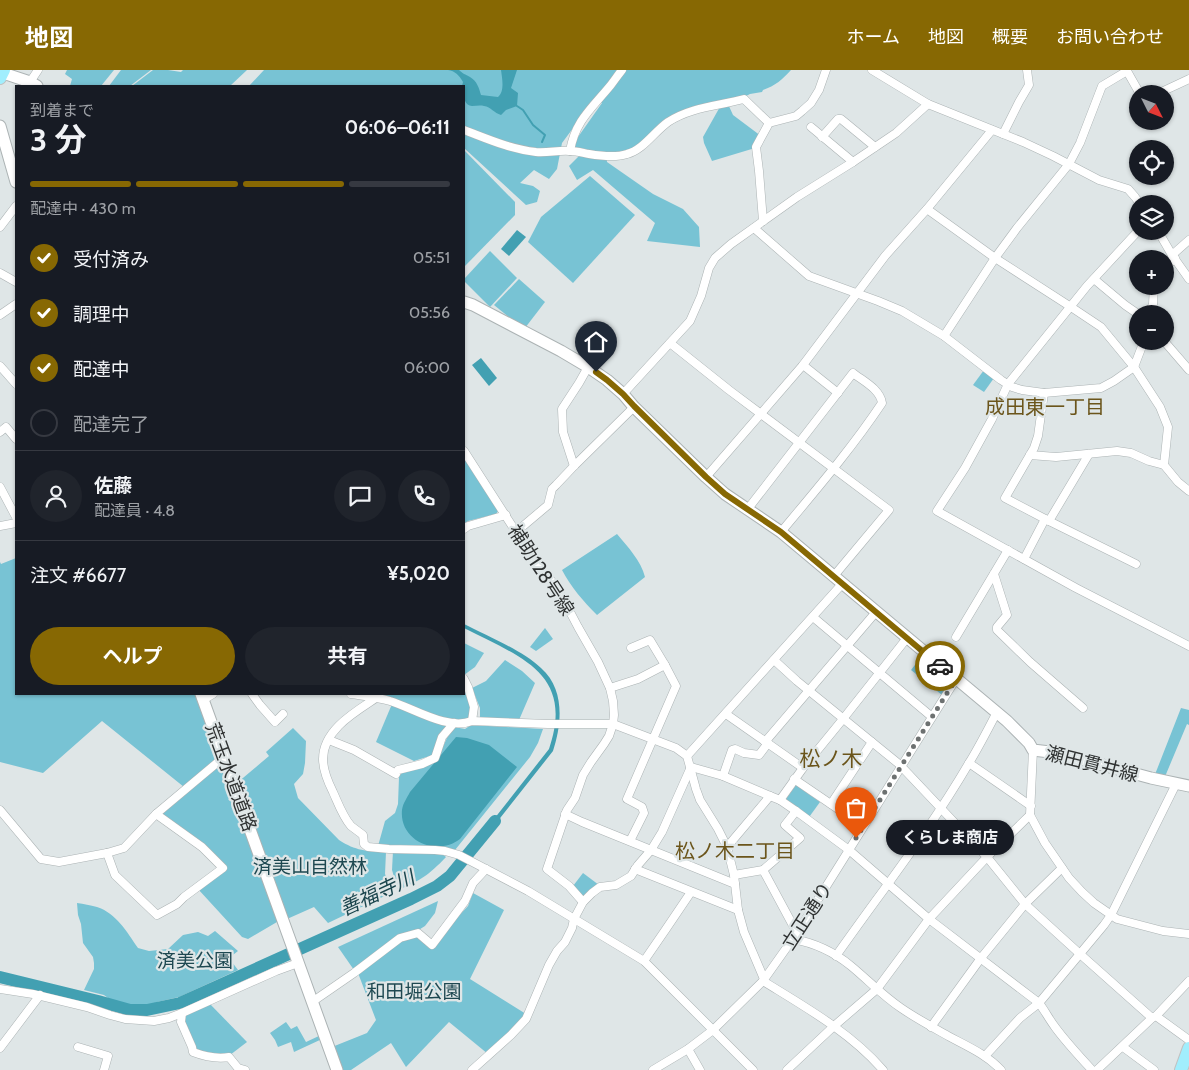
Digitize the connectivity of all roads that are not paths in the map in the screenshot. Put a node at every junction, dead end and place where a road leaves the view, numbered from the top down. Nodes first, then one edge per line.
1 (38, 70) edge
2 (622, 70) edge
3 (826, 70) edge
4 (872, 70) edge
5 (890, 70) edge
6 (1027, 70) edge
7 (1, 73) edge
8 (881, 76) junction
9 (1189, 79) edge
10 (33, 84) edge
11 (1135, 85) edge
12 (1174, 86) edge
13 (928, 104) junction
14 (769, 123) junction
15 (0, 126) edge
16 (811, 127) dead end
17 (465, 130) edge
18 (992, 130) junction
19 (1003, 134) junction
20 (822, 137) junction
21 (875, 147) junction
22 (570, 151) junction
23 (853, 162) junction
24 (1069, 164) junction
25 (15, 178) edge
26 (1133, 195) edge
27 (15, 207) edge
28 (927, 209) junction
29 (763, 221) junction
30 (0, 227) edge
31 (754, 228) junction
32 (1130, 240) edge
33 (1189, 240) edge
34 (1174, 256) joint
35 (995, 258) junction
36 (0, 273) edge
37 (1189, 278) edge
38 (1094, 279) junction
39 (15, 281) edge
40 (856, 294) junction
41 (465, 302) edge
42 (15, 305) edge
43 (1071, 307) junction
44 (1129, 307) edge
45 (0, 315) edge
46 (944, 336) junction
47 (670, 343) junction
48 (1141, 350) edge
49 (1172, 350) edge
50 (803, 365) junction
51 (0, 366) edge
52 (588, 367) junction
53 (1134, 367) junction
54 (1189, 370) edge
55 (15, 383) edge
56 (1008, 384) junction
57 (838, 393) junction
58 (1044, 393) junction
59 (623, 394) junction
60 (634, 406) junction
61 (761, 414) junction
62 (0, 432) edge
63 (15, 438) edge
64 (798, 443) junction
65 (465, 453) edge
66 (1089, 454) junction
67 (1030, 455) junction
68 (1164, 465) junction
69 (574, 466) junction
70 (833, 469) junction
71 (706, 477) junction
72 (0, 487) edge
73 (1189, 492) edge
74 (747, 510) junction
75 (15, 515) edge
76 (506, 516) junction
77 (1047, 520) junction
78 (15, 523) edge
79 (0, 526) edge
80 (465, 528) edge
81 (516, 532) junction
82 (781, 532) junction
83 (1008, 550) junction
84 (1024, 559) junction
85 (1136, 564) dead end
86 (994, 574) junction
87 (833, 576) junction
88 (842, 584) junction
89 (876, 612) junction
90 (813, 617) junction
91 (956, 637) dead end
92 (907, 638) junction
93 (847, 645) junction
94 (1189, 646) edge
95 (632, 648) dead end
96 (774, 660) junction
97 (665, 664) junction
98 (880, 673) junction
99 (956, 679) junction
100 (465, 681) edge
101 (610, 688) junction
102 (809, 690) junction
103 (253, 695) edge
104 (358, 695) edge
105 (205, 696) edge
106 (376, 698) junction
107 (1084, 708) dead end
108 (997, 712) junction
109 (283, 714) dead end
110 (726, 714) junction
111 (932, 717) junction
112 (843, 719) junction
113 (472, 722) junction
114 (454, 723) junction
115 (613, 724) junction
116 (329, 740) junction
117 (654, 740) junction
118 (872, 742) junction
119 (767, 743) junction
120 (1033, 750) junction
121 (687, 756) junction
122 (224, 757) junction
123 (970, 763) junction
124 (690, 767) junction
125 (901, 767) junction
126 (802, 768) junction
127 (723, 776) junction
128 (794, 779) junction
129 (1176, 784) junction
130 (1189, 786) edge
131 (770, 796) junction
132 (780, 800) junction
133 (831, 804) junction
134 (1031, 806) junction
135 (940, 809) junction
136 (0, 810) edge
137 (796, 811) junction
138 (156, 814) junction
139 (565, 814) junction
140 (1030, 815) junction
141 (864, 826) junction
142 (630, 841) junction
143 (727, 847) junction
144 (651, 850) junction
145 (849, 850) junction
146 (107, 853) junction
147 (987, 857) junction
148 (1062, 868) junction
149 (486, 869) junction
150 (635, 869) junction
151 (764, 870) junction
152 (735, 879) junction
153 (888, 883) junction
154 (691, 892) junction
155 (583, 902) junction
156 (1025, 904) junction
157 (738, 910) junction
158 (1111, 915) junction
159 (574, 919) junction
160 (930, 919) junction
161 (1189, 934) edge
162 (795, 936) junction
163 (1080, 954) junction
164 (836, 956) junction
165 (981, 958) junction
166 (297, 961) junction
167 (644, 961) junction
168 (763, 980) junction
169 (1189, 982) edge
170 (0, 989) edge
171 (877, 989) junction
172 (40, 995) junction
173 (312, 1002) junction
174 (1039, 1003) junction
175 (182, 1013) junction
176 (1154, 1017) junction
177 (834, 1026) junction
178 (931, 1026) junction
179 (713, 1030) junction
180 (1189, 1040) edge
181 (78, 1047) dead end
182 (1123, 1047) junction
183 (0, 1048) edge
184 (1189, 1048) edge
185 (688, 1049) junction
186 (985, 1056) junction
187 (882, 1069) edge
188 (104, 1070) edge
189 (245, 1070) edge
190 (337, 1070) edge
191 (473, 1070) edge
192 (653, 1070) edge
193 (700, 1070) edge
194 (753, 1070) edge
195 (787, 1070) edge
196 (1001, 1070) edge
197 (1092, 1070) edge
198 (1097, 1070) edge
199 (1154, 1070) edge
200 (1181, 1070) edge

1 - 10 street
2 - 22 street
3 - 14 street
4 - 8 street
5 - 8 street
6 - 19 street
7 - 10 main road
8 - 13 street
9 - 12 street
11 - 24 street
13 - 18 street
13 - 21 street
14 - 22 street
14 - 29 street
15 - 25 main road
16 - 20 street
17 - 22 street
18 - 19 street
18 - 28 street
19 - 24 street
20 - 21 street
20 - 23 street
21 - 23 street
23 - 29 street
24 - 26 street
24 - 35 street
27 - 30 street
28 - 35 street
28 - 40 street
29 - 31 street
31 - 40 street
31 - 47 street
32 - 38 street
33 - 34 street
34 - 37 street
35 - 43 street
35 - 46 street
36 - 39 street
38 - 43 street
38 - 44 street
40 - 46 street
40 - 50 street
41 - 52 main road, 瀬田貫井線
42 - 45 street
43 - 53 street
43 - 56 street
46 - 56 street
47 - 59 street
47 - 61 street
48 - 53 street
49 - 54 street
50 - 57 street
50 - 61 street
51 - 55 street
52 - 59 main road, 瀬田貫井線
52 - 69 street
53 - 58 street
53 - 68 street
56 - 58 street
56 - 83 street
57 - 64 street
57 - 70 street
58 - 67 street
59 - 60 main road, 瀬田貫井線
60 - 69 street
60 - 71 main road, 瀬田貫井線
61 - 64 street
61 - 71 street
62 - 63 street
64 - 70 street
64 - 74 street
65 - 76 street, 補助128号線
66 - 67 street
66 - 68 street
66 - 77 street
67 - 77 street
68 - 73 street
69 - 81 street
70 - 82 street
70 - 87 street
71 - 74 main road, 瀬田貫井線
72 - 75 street
74 - 82 main road, 瀬田貫井線
76 - 80 street
76 - 81 street, 補助128号線
77 - 84 street
77 - 85 street
78 - 79 street
81 - 101 street, 補助128号線
82 - 87 main road, 瀬田貫井線
83 - 84 street
83 - 86 street
84 - 94 street
86 - 91 street
86 - 107 street
87 - 88 main road, 瀬田貫井線
88 - 89 main road, 瀬田貫井線
88 - 90 street
89 - 92 main road, 瀬田貫井線
89 - 93 street
90 - 93 street
90 - 96 street
92 - 98 street
92 - 99 main road, 瀬田貫井線
93 - 98 street
93 - 102 street
95 - 97 street
96 - 102 street
96 - 110 street
97 - 101 street
97 - 117 street
98 - 111 street
98 - 112 street
99 - 108 main road, 瀬田貫井線
99 - 111 street, 立正通り
100 - 113 street
101 - 115 street, 補助128号線
102 - 112 street
102 - 119 street
103 - 109 street
104 - 106 street
105 - 122 main road, 荒玉水道道路
106 - 114 street
106 - 116 street
108 - 120 main road, 瀬田貫井線
108 - 123 street
110 - 119 street
110 - 121 street
111 - 125 street, 立正通り
112 - 118 street
112 - 126 street
113 - 114 street
113 - 115 street
114 - 116 street
115 - 117 street
115 - 139 street
116 - 149 street
117 - 121 street
117 - 142 street
118 - 125 street
118 - 133 street
119 - 126 street
119 - 127 street
120 - 129 main road, 瀬田貫井線
120 - 134 street
121 - 124 street
122 - 138 street
122 - 166 main road, 荒玉水道道路
123 - 134 street
123 - 135 street
124 - 127 street
124 - 143 street
124 - 144 street
125 - 135 street
125 - 141 street, 立正通り
126 - 128 street
127 - 131 street
128 - 132 street
128 - 133 street
129 - 130 main road, 瀬田貫井線
129 - 158 street
131 - 132 street
131 - 143 street
132 - 137 street
133 - 141 street
134 - 140 street
135 - 147 street
135 - 153 street
136 - 146 street
137 - 145 street
137 - 151 street
138 - 146 street
138 - 146 street
139 - 142 street
139 - 155 street
140 - 147 street
140 - 148 street
141 - 145 street, 立正通り
142 - 144 street
143 - 152 street
144 - 150 street
144 - 152 street
145 - 153 street
145 - 162 street, 立正通り
147 - 156 street
147 - 160 street
148 - 156 street
148 - 158 street
149 - 159 street
149 - 173 street
150 - 154 street
150 - 155 street
151 - 152 street
151 - 162 street
152 - 157 street
153 - 160 street
153 - 164 street
154 - 157 street
154 - 167 street
155 - 159 street
156 - 163 street
156 - 165 street
157 - 168 street
158 - 161 street
158 - 163 street
159 - 167 street
159 - 191 street
160 - 165 street
160 - 171 street
162 - 164 street
162 - 168 street, 立正通り
163 - 174 street
163 - 176 street
164 - 171 street
165 - 174 street
165 - 178 street
166 - 173 main road
166 - 175 street
167 - 179 street
168 - 177 street
168 - 179 street, 立正通り
169 - 176 street
170 - 172 street
171 - 177 street
171 - 178 street
172 - 175 street
172 - 183 street
173 - 190 main road
174 - 186 street
174 - 197 street
175 - 189 street
176 - 180 street
176 - 182 street
177 - 187 street
177 - 195 street
178 - 186 street
179 - 185 street, 立正通り
179 - 194 street
181 - 188 street
182 - 198 street
182 - 199 street
184 - 200 main road
185 - 192 street, 立正通り
185 - 193 street
186 - 196 street

